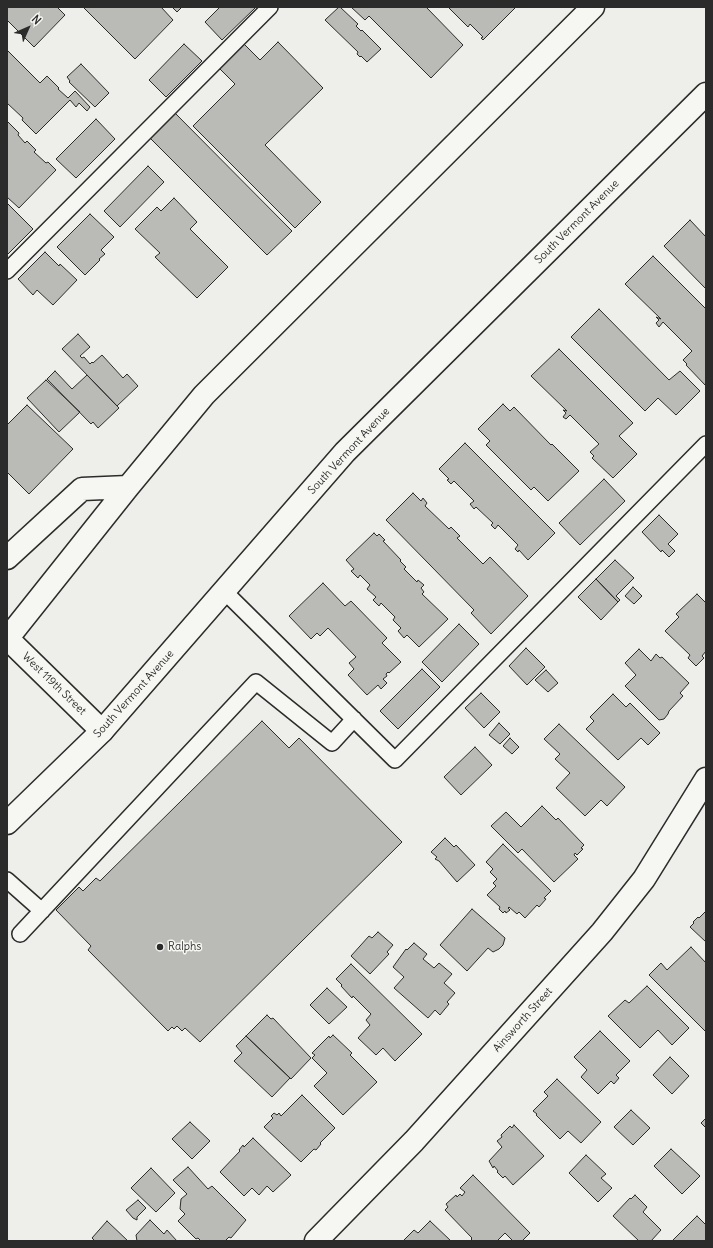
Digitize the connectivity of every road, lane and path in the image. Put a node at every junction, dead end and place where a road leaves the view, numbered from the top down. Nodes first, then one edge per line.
1 (270, 7) edge
2 (593, 7) edge
3 (706, 94) edge
4 (7, 271) edge
5 (706, 444) edge
6 (128, 487) junction
7 (7, 558) edge
8 (224, 591) junction
9 (7, 638) edge
10 (354, 719) junction
11 (102, 731) junction
12 (706, 779) edge
13 (7, 823) edge
14 (7, 880) edge
15 (42, 911) junction
16 (20, 934) dead end
17 (316, 1241) edge

1 - 4 lane
2 - 6 main road
3 - 8 main road, South Vermont Avenue
5 - 10 lane
6 - 7 main road
6 - 9 main road
8 - 10 lane
8 - 11 main road, South Vermont Avenue
9 - 11 main road, West 119th Street
10 - 15 lane
11 - 13 main road, South Vermont Avenue
12 - 17 main road, Ainsworth Street
14 - 15 lane
15 - 16 lane

